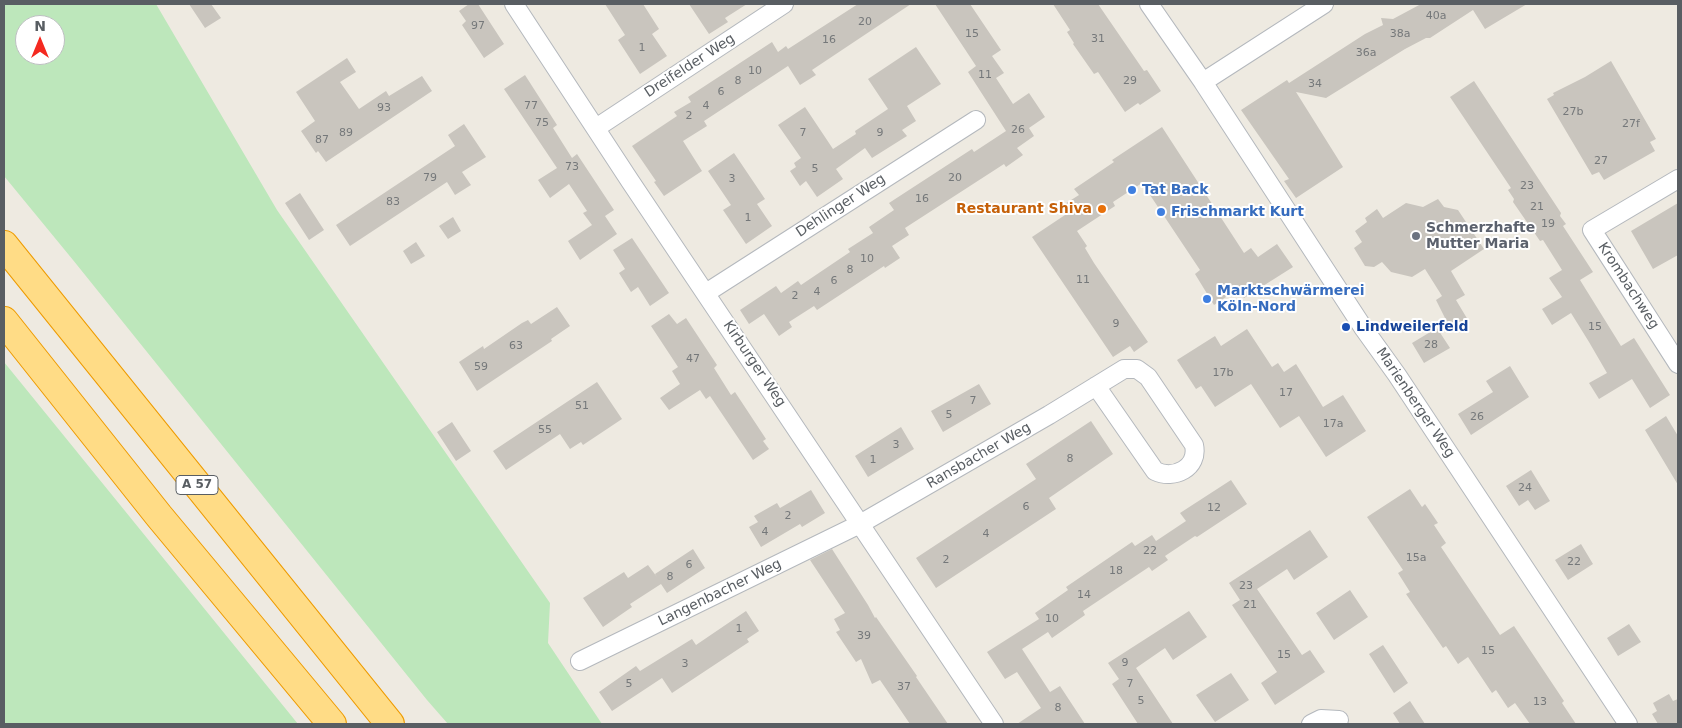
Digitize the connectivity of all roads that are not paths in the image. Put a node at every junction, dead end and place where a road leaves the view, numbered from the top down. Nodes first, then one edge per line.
1 (514, 4) edge
2 (784, 4) edge
3 (1149, 4) edge
4 (1324, 4) edge
5 (1203, 82) junction
6 (976, 120) dead end
7 (596, 128) junction
8 (1678, 179) edge
9 (4, 245) edge
10 (706, 293) junction
11 (4, 321) edge
12 (1673, 346) edge
13 (1678, 364) edge
14 (1096, 386) junction
15 (860, 524) junction
16 (580, 661) dead end
17 (1339, 720) dead end
18 (332, 724) edge
19 (390, 724) edge
20 (994, 724) edge
21 (1312, 724) edge
22 (1628, 724) edge

1 - 7 street, Kirburger Weg
2 - 7 street, Dreifelder Weg
3 - 5 street, Marienberger Weg
4 - 5 street
5 - 22 street, Marienberger Weg
6 - 10 street, Dehlinger Weg
7 - 10 street, Kirburger Weg
8 - 12 street, Krombachweg
9 - 19 highway, A 57
10 - 15 street, Kirburger Weg
11 - 18 highway
12 - 13 street, Krombachweg
14 - 14 street, Ransbacher Weg
14 - 15 street, Ransbacher Weg
15 - 16 street, Langenbacher Weg
15 - 20 street, Kirburger Weg
17 - 21 street

